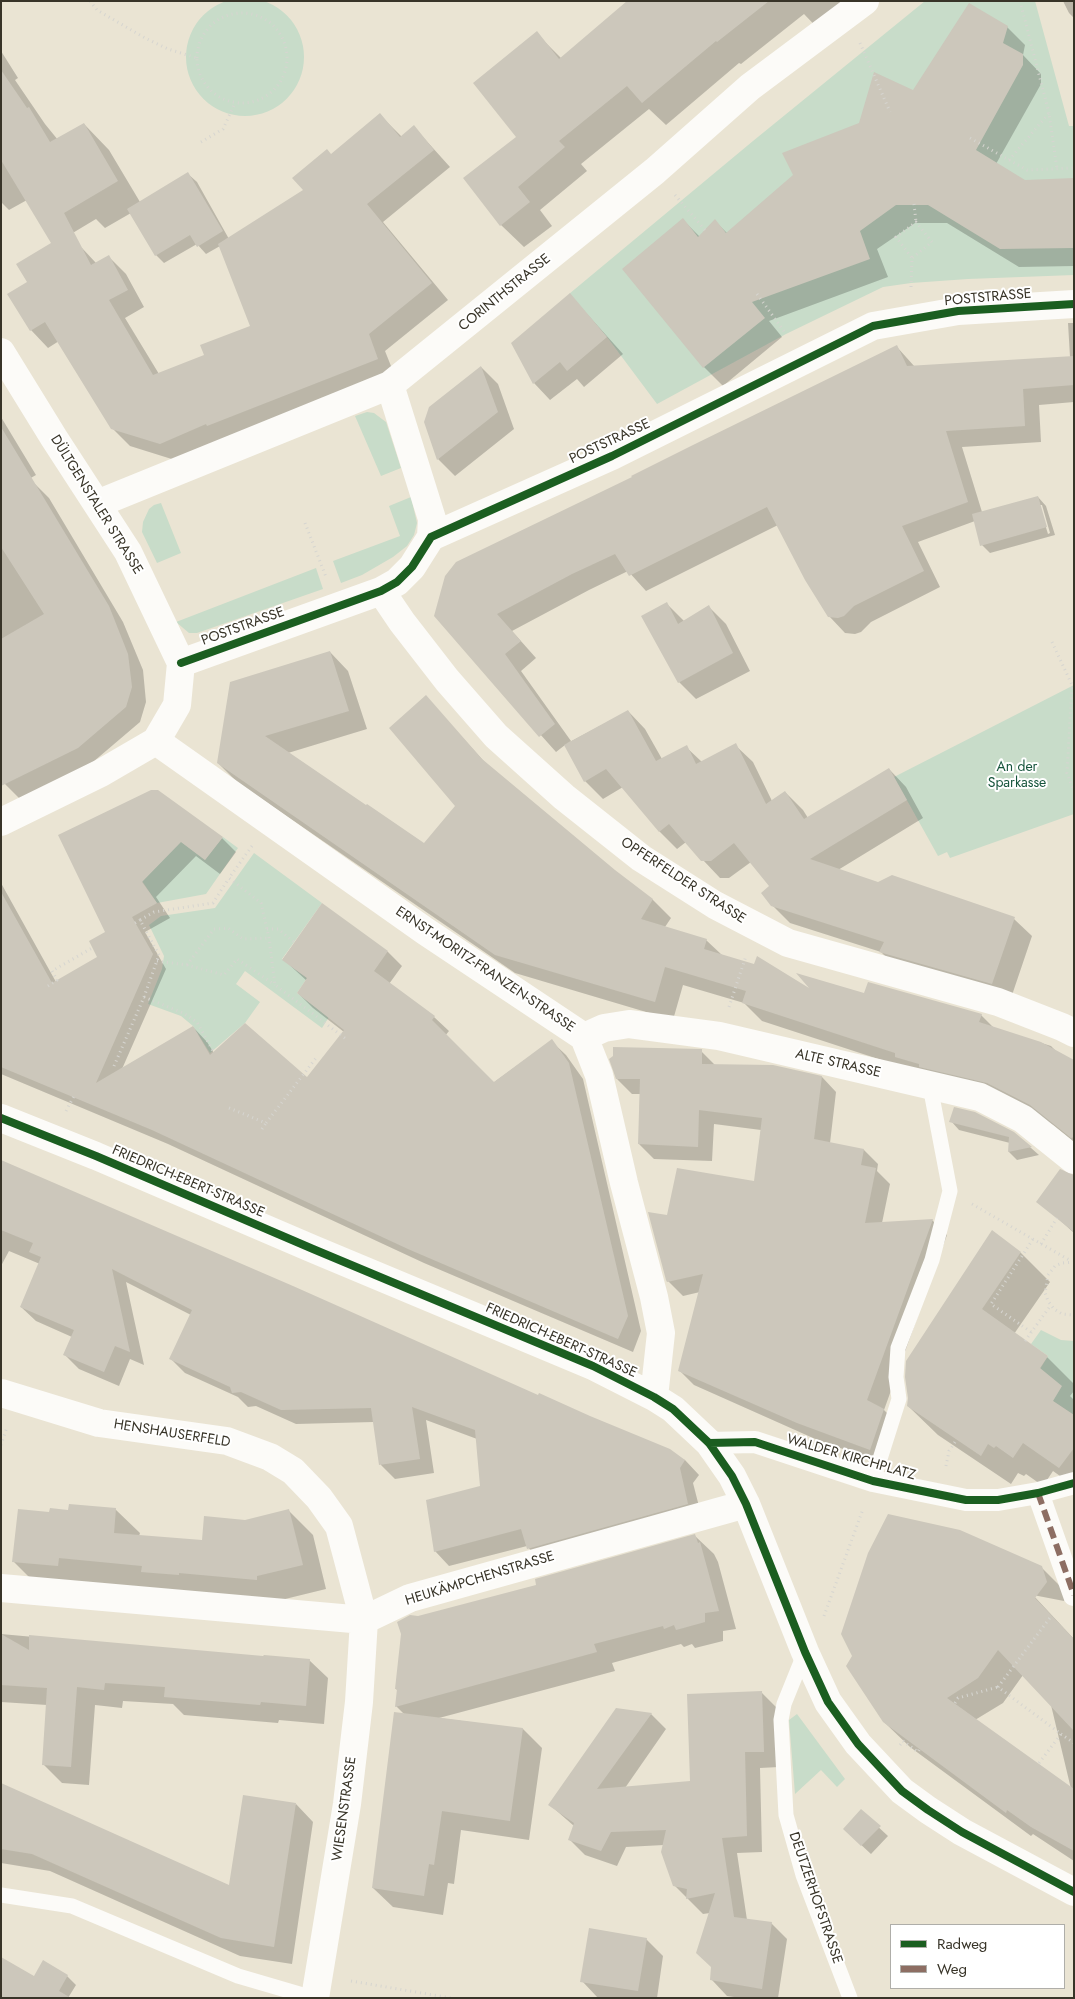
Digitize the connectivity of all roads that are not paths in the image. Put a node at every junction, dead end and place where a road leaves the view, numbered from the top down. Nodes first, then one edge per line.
1 (856, 8) edge
2 (1074, 304) edge
3 (1, 352) edge
4 (390, 385) junction
5 (97, 504) junction
6 (431, 537) junction
7 (381, 591) junction
8 (182, 663) junction
9 (156, 741) junction
10 (1, 822) edge
11 (1074, 1034) edge
12 (584, 1037) junction
13 (930, 1086) junction
14 (1, 1118) edge
15 (1074, 1160) edge
16 (1, 1393) edge
17 (654, 1397) junction
18 (709, 1443) junction
19 (873, 1481) junction
20 (1074, 1483) edge
21 (1038, 1493) junction
22 (746, 1504) junction
23 (1, 1588) edge
24 (1073, 1593) edge
25 (364, 1620) junction
26 (805, 1652) junction
27 (1074, 1892) edge
28 (1, 1895) edge
29 (315, 1990) edge
30 (850, 1998) edge

1 - 4 street, CORINTHSTRASSE
2 - 6 street, POSTSTRASSE
3 - 5 street, DÜLTGENSTALER STRASSE
4 - 5 street, CORINTHSTRASSE
4 - 6 street
5 - 8 street, DÜLTGENSTALER STRASSE
6 - 7 street, POSTSTRASSE
7 - 8 street, POSTSTRASSE
7 - 11 street, OPFERFELDER STRASSE
8 - 9 street
9 - 10 street
9 - 12 street, ERNST-MORITZ-FRANZEN-STRASSE
12 - 13 street, ALTE STRASSE
12 - 17 street, ERNST-MORITZ-FRANZEN-STRASSE
13 - 15 street, ALTE STRASSE
13 - 19 lane, WALDER KIRCHPLATZ
14 - 17 street, FRIEDRICH-EBERT-STRASSE
16 - 25 street, HENSHAUSERFELD
17 - 18 street, FRIEDRICH-EBERT-STRASSE
18 - 19 street, WALDER KIRCHPLATZ
18 - 22 street, FRIEDRICH-EBERT-STRASSE
19 - 21 street, WALDER KIRCHPLATZ
20 - 21 street, WALDER KIRCHPLATZ
21 - 24 street
22 - 25 street, HEUKÄMPCHENSTRASSE
22 - 26 street, FRIEDRICH-EBERT-STRASSE
23 - 25 street
25 - 29 street, WIESENSTRASSE
26 - 27 street, FRIEDRICH-EBERT-STRASSE
26 - 30 lane, DEUTZERHOFSTRASSE
28 - 29 lane

